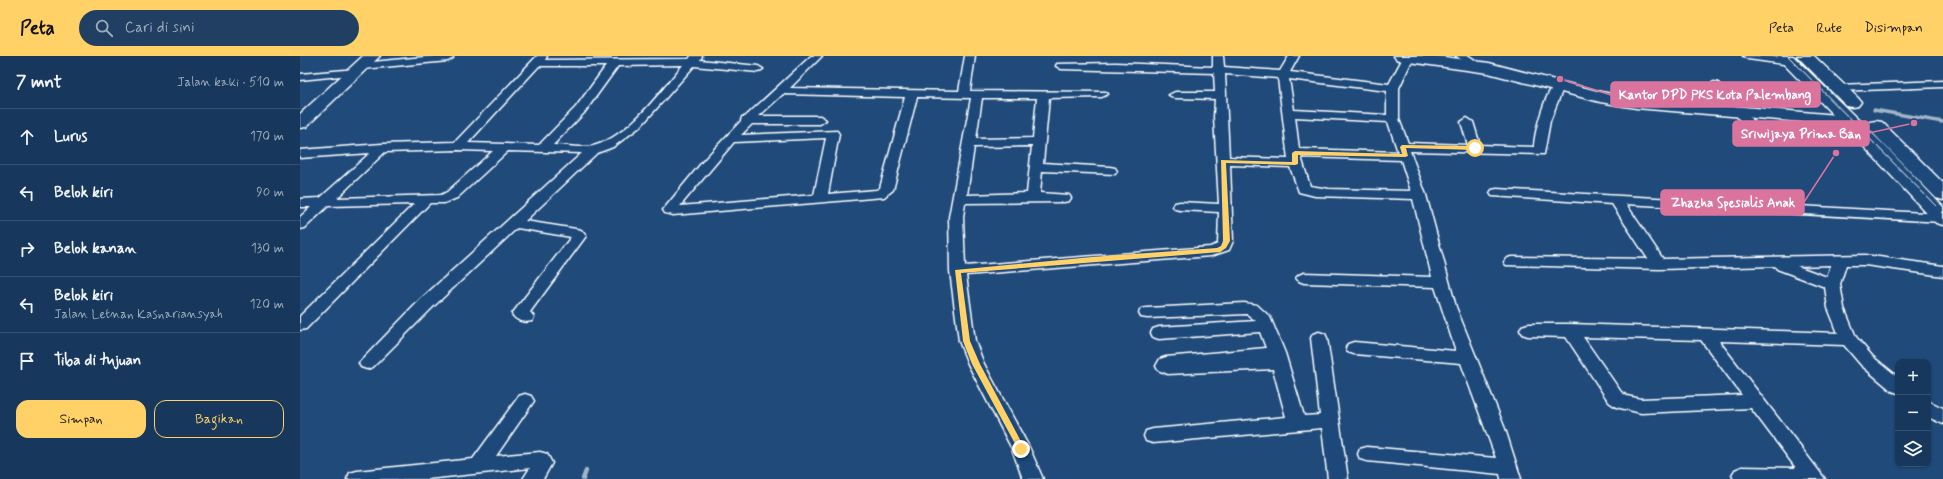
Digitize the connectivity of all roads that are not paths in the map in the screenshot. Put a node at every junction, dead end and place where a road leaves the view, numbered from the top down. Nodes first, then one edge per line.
1 (817, 56) edge
2 (970, 56) edge
3 (1218, 56) edge
4 (1294, 56) edge
5 (1461, 56) edge
6 (1748, 56) edge
7 (1805, 56) edge
8 (1406, 57) edge
9 (448, 58) dead end
10 (694, 59) edge
11 (1787, 59) edge
12 (539, 60) edge
13 (614, 63) junction
14 (363, 64) edge
15 (1061, 66) dead end
16 (1480, 67) junction
17 (758, 68) dead end
18 (1220, 70) junction
19 (1283, 75) junction
20 (300, 77) edge
21 (1943, 84) edge
22 (1714, 85) dead end
23 (1558, 86) junction
24 (1394, 88) junction
25 (1837, 88) junction
26 (780, 90) junction
27 (912, 94) junction
28 (1102, 94) dead end
29 (971, 95) junction
30 (1043, 95) junction
31 (1174, 95) dead end
32 (1221, 96) junction
33 (1737, 112) junction
34 (1290, 113) junction
35 (1393, 119) junction
36 (301, 120) edge
37 (746, 120) junction
38 (820, 120) dead end
39 (1850, 121) junction
40 (1467, 122) dead end
41 (1757, 134) dead end
42 (730, 139) junction
43 (1038, 142) junction
44 (968, 143) junction
45 (458, 146) junction
46 (505, 147) junction
47 (382, 148) junction
48 (543, 148) junction
49 (1475, 148) junction
50 (593, 150) junction
51 (1404, 151) junction
52 (300, 154) edge
53 (1295, 158) junction
54 (1223, 161) junction
55 (1036, 167) junction
56 (1110, 170) dead end
57 (1498, 193) dead end
58 (1943, 194) edge
59 (1419, 195) junction
60 (1033, 197) junction
61 (820, 198) junction
62 (1064, 198) dead end
63 (958, 199) junction
64 (1616, 199) junction
65 (426, 200) junction
66 (325, 202) junction
67 (300, 203) edge
68 (1180, 206) dead end
69 (1226, 208) junction
70 (1942, 219) edge
71 (512, 223) junction
72 (300, 225) edge
73 (1840, 260) junction
74 (1511, 262) dead end
75 (1772, 263) junction
76 (1659, 264) junction
77 (957, 269) junction
78 (1943, 271) edge
79 (1304, 278) dead end
80 (1441, 282) junction
81 (1832, 284) junction
82 (1147, 313) dead end
83 (523, 315) dead end
84 (300, 325) edge
85 (1266, 326) junction
86 (1528, 330) dead end
87 (1570, 330) junction
88 (1159, 332) dead end
89 (1705, 334) junction
90 (1319, 338) dead end
91 (1849, 339) junction
92 (1354, 348) dead end
93 (1278, 358) junction
94 (1466, 358) junction
95 (367, 364) dead end
96 (1895, 384) edge
97 (1754, 401) junction
98 (525, 402) dead end
99 (1931, 410) edge
100 (1943, 417) edge
101 (1330, 421) junction
102 (1297, 423) junction
103 (1153, 436) dead end
104 (1367, 454) dead end
105 (479, 465) junction
106 (1510, 473) edge
107 (1742, 475) dead end
108 (1814, 477) edge
109 (357, 479) edge
110 (533, 479) edge
111 (1033, 479) edge
112 (1338, 479) edge

1 - 26 street
2 - 29 street
3 - 18 street
4 - 19 street
5 - 16 street
6 - 11 street
7 - 25 main road
8 - 16 main road
8 - 24 street
9 - 14 street
10 - 13 street
10 - 17 street
10 - 50 street
11 - 39 main road
12 - 13 street
12 - 45 street
13 - 48 street
14 - 20 street
14 - 36 main road
15 - 18 street
16 - 23 main road
18 - 19 street
18 - 32 street
19 - 24 street
19 - 34 street
21 - 25 street
22 - 33 street
23 - 33 main road
23 - 49 street
24 - 35 street
25 - 58 main road
26 - 27 street
26 - 37 street
27 - 29 street
27 - 61 street
28 - 30 street
29 - 30 street
29 - 44 street
30 - 43 street
31 - 32 street
32 - 54 street
33 - 39 main road
33 - 41 street
34 - 35 street
34 - 53 street
35 - 51 street
37 - 38 street
37 - 42 street
39 - 70 main road
40 - 49 street
42 - 61 street
42 - 61 street
43 - 44 street
43 - 55 street
44 - 63 street
45 - 46 street
45 - 47 street
46 - 48 street
46 - 65 street
47 - 52 street
47 - 66 street
48 - 50 street
49 - 51 street
50 - 71 street
51 - 53 street
51 - 59 street
53 - 54 street
53 - 59 street
54 - 69 street
55 - 56 street
55 - 60 street
57 - 64 street
59 - 80 street
60 - 62 street
60 - 63 street
63 - 77 street
64 - 70 street
64 - 76 street
65 - 66 street
65 - 84 street
66 - 67 street
66 - 72 street
68 - 69 street
69 - 77 street
71 - 83 street
71 - 95 street
73 - 75 street
73 - 78 street
73 - 81 street
74 - 76 street
75 - 76 street
75 - 81 street
77 - 111 street
79 - 80 street
80 - 94 street
81 - 91 street
82 - 85 street
85 - 88 street
85 - 93 street
86 - 87 street
87 - 89 street
87 - 97 street
89 - 91 street
89 - 97 street
90 - 101 street
91 - 96 street
92 - 94 street
93 - 93 street
93 - 102 street
94 - 106 street
97 - 108 street
98 - 105 street
99 - 100 street
101 - 102 street
101 - 112 street
102 - 103 street
104 - 106 street
105 - 109 street
105 - 110 street
107 - 108 street

